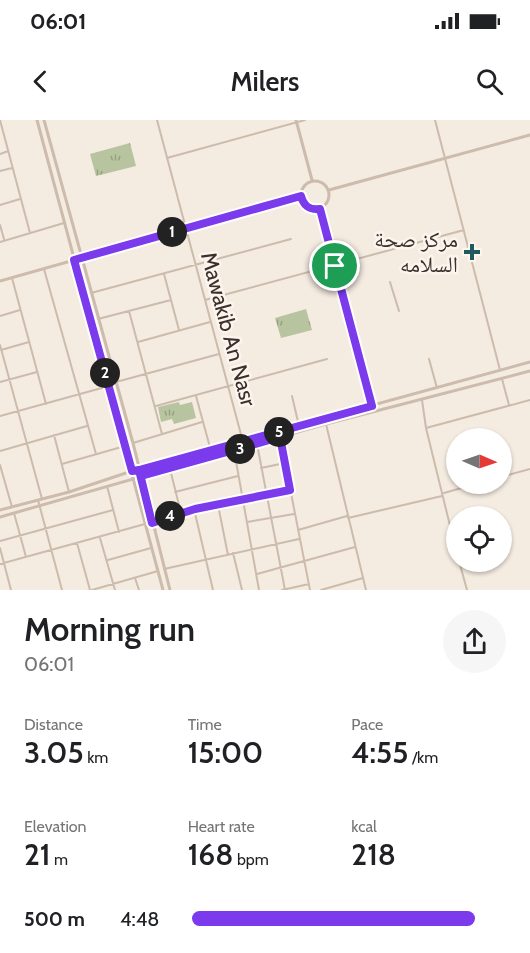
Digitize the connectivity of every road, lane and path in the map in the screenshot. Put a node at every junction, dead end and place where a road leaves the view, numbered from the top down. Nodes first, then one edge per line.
1 (0, 120) edge
2 (37, 120) edge
3 (44, 120) edge
4 (157, 120) edge
5 (305, 120) edge
6 (435, 120) edge
7 (296, 121) edge
8 (530, 135) edge
9 (8, 151) junction
10 (0, 154) edge
11 (167, 158) junction
12 (445, 159) junction
13 (13, 168) junction
14 (0, 171) edge
15 (312, 180) junction
16 (329, 190) junction
17 (301, 196) junction
18 (21, 199) junction
19 (0, 205) edge
20 (320, 209) junction
21 (64, 223) junction
22 (0, 225) edge
23 (187, 228) junction
24 (464, 230) junction
25 (30, 233) junction
26 (291, 238) dead end
27 (4, 240) junction
28 (0, 242) edge
29 (81, 258) junction
30 (74, 260) junction
31 (196, 265) junction
32 (335, 266) junction
33 (44, 268) junction
34 (164, 274) junction
35 (12, 278) junction
36 (0, 281) edge
37 (390, 282) dead end
38 (91, 293) junction
39 (171, 300) junction
40 (205, 300) junction
41 (20, 310) junction
42 (129, 311) junction
43 (399, 311) dead end
44 (0, 316) edge
45 (98, 319) junction
46 (210, 322) junction
47 (179, 330) junction
48 (29, 342) junction
49 (138, 342) junction
50 (0, 345) edge
51 (2, 350) junction
52 (219, 354) junction
53 (327, 359) dead end
54 (429, 359) dead end
55 (530, 362) edge
56 (501, 371) junction
57 (530, 371) edge
58 (37, 372) junction
59 (146, 374) junction
60 (9, 379) junction
61 (502, 379) junction
62 (0, 382) edge
63 (116, 382) junction
64 (460, 382) junction
65 (109, 386) junction
66 (228, 386) junction
67 (437, 389) junction
68 (462, 389) junction
69 (79, 395) junction
70 (196, 396) junction
71 (292, 396) dead end
72 (422, 400) junction
73 (530, 400) edge
74 (46, 404) junction
75 (156, 406) junction
76 (372, 406) junction
77 (509, 406) junction
78 (18, 411) junction
79 (0, 416) edge
80 (202, 423) junction
81 (326, 424) junction
82 (88, 426) junction
83 (299, 426) junction
84 (426, 428) junction
85 (162, 434) junction
86 (54, 435) junction
87 (280, 437) junction
88 (243, 442) junction
89 (27, 443) junction
90 (133, 443) junction
91 (257, 444) junction
92 (125, 446) junction
93 (234, 450) junction
94 (0, 451) edge
95 (211, 451) junction
96 (96, 454) junction
97 (62, 464) junction
98 (285, 464) junction
99 (0, 465) edge
100 (169, 468) junction
101 (261, 468) junction
102 (530, 469) edge
103 (139, 470) junction
104 (132, 471) junction
105 (512, 474) edge
106 (141, 476) junction
107 (238, 476) junction
108 (134, 478) junction
109 (5, 484) junction
110 (0, 485) edge
111 (107, 486) junction
112 (290, 490) junction
113 (69, 492) junction
114 (175, 492) junction
115 (446, 493) edge
116 (442, 494) junction
117 (267, 495) junction
118 (244, 499) junction
119 (40, 500) junction
120 (218, 505) junction
121 (12, 507) junction
122 (39, 507) junction
123 (195, 509) junction
124 (0, 510) edge
125 (113, 510) junction
126 (446, 510) edge
127 (14, 513) junction
128 (181, 513) junction
129 (294, 514) junction
130 (0, 517) edge
131 (347, 517) junction
132 (271, 518) junction
133 (247, 522) junction
134 (152, 523) junction
135 (145, 524) junction
136 (45, 529) junction
137 (298, 530) junction
138 (119, 532) junction
139 (20, 535) junction
140 (100, 537) junction
141 (299, 539) junction
142 (0, 541) edge
143 (77, 543) junction
144 (275, 544) junction
145 (355, 547) junction
146 (0, 548) edge
147 (151, 548) junction
148 (252, 549) junction
149 (51, 550) junction
150 (233, 553) junction
151 (228, 555) junction
152 (161, 556) junction
153 (26, 557) junction
154 (154, 559) junction
155 (107, 560) junction
156 (205, 560) junction
157 (304, 561) junction
158 (2, 564) edge
159 (280, 567) junction
160 (164, 569) junction
161 (158, 571) junction
162 (462, 572) edge
163 (256, 574) junction
164 (135, 578) junction
165 (363, 578) junction
166 (113, 584) junction
167 (309, 584) junction
168 (11, 590) edge
169 (62, 590) edge
170 (91, 590) edge
171 (115, 590) edge
172 (139, 590) edge
173 (163, 590) edge
174 (170, 590) edge
175 (213, 590) edge
176 (242, 590) edge
177 (259, 590) edge
178 (284, 590) edge
179 (310, 590) edge
180 (321, 590) edge
181 (366, 590) edge
182 (467, 590) edge

1 - 9 street
2 - 21 street
3 - 29 street
4 - 11 street, Mawakib An Nasr
5 - 7 street
6 - 12 street
7 - 11 street
7 - 15 street
8 - 12 street
9 - 10 street
9 - 13 street
11 - 23 street, Mawakib An Nasr
12 - 16 street
12 - 24 street
13 - 14 street
13 - 18 street
15 - 16 street
15 - 17 street
16 - 20 street
17 - 20 street
17 - 23 street
18 - 19 street
18 - 25 street
20 - 32 street
21 - 25 street
21 - 30 street
22 - 27 street
23 - 29 street
23 - 31 street, Mawakib An Nasr
24 - 32 street
24 - 56 street
25 - 27 street
26 - 31 street
27 - 28 street
29 - 30 street
29 - 38 street
30 - 33 street
30 - 65 street
31 - 34 street
31 - 40 street, Mawakib An Nasr
32 - 40 street
32 - 76 street
33 - 35 street
33 - 69 street
34 - 38 street
34 - 39 street
35 - 36 street
35 - 41 street
37 - 43 street
38 - 45 street
39 - 42 street
39 - 47 street
40 - 46 street, Mawakib An Nasr
41 - 44 street
41 - 48 street
42 - 45 street
42 - 49 street
45 - 63 street
46 - 47 street
46 - 52 street, Mawakib An Nasr
47 - 49 street
48 - 51 street
48 - 58 street
49 - 59 street
50 - 51 street
51 - 60 street
52 - 59 street
52 - 66 street, Mawakib An Nasr
53 - 66 street
54 - 67 street
55 - 56 street
56 - 64 street
57 - 61 street
58 - 60 street
58 - 74 street
59 - 63 street
59 - 75 street
60 - 62 street
60 - 78 street
61 - 68 street
61 - 77 street
63 - 90 street
64 - 67 street
64 - 68 street
65 - 69 street
65 - 92 street
66 - 70 street
66 - 88 street, Mawakib An Nasr
67 - 76 street
68 - 72 street
69 - 74 street
69 - 82 street
70 - 75 street
70 - 80 street
71 - 83 street
72 - 81 street
72 - 84 street
73 - 77 street
74 - 78 street
75 - 85 street
76 - 83 street
77 - 84 street
78 - 79 street
78 - 89 street
80 - 85 street
80 - 95 street
81 - 87 street
81 - 131 street
82 - 86 street
82 - 96 street
83 - 88 street
84 - 116 street
85 - 90 street
86 - 89 street
86 - 97 street
87 - 91 street
87 - 98 street
88 - 95 street
89 - 94 street
89 - 119 street
90 - 103 street
91 - 93 street
91 - 101 street
92 - 96 street
92 - 104 street
93 - 100 street
93 - 107 street
95 - 103 street
96 - 97 street
97 - 113 street
98 - 101 street
98 - 112 street
99 - 109 street
100 - 106 street
100 - 114 street
101 - 117 street
102 - 105 street
103 - 104 street
103 - 106 street
104 - 108 street
104 - 113 street
106 - 108 street
106 - 134 street
107 - 114 street
107 - 118 street
108 - 111 street
108 - 135 street
109 - 110 street
109 - 121 street
111 - 122 street
111 - 125 street
112 - 117 street
112 - 129 street
113 - 119 street
114 - 128 street
115 - 116 street
116 - 126 street
116 - 131 street
117 - 118 street
117 - 132 street
118 - 120 street
118 - 133 street
119 - 121 street
119 - 122 street
120 - 123 street
120 - 151 street
121 - 124 street
122 - 127 street
122 - 136 street
123 - 128 street
123 - 156 street
125 - 136 street
125 - 138 street
127 - 130 street
127 - 139 street
128 - 134 street
129 - 132 street
129 - 137 street
131 - 137 street
131 - 145 street
132 - 133 street
132 - 144 street
133 - 148 street
134 - 152 street
135 - 138 street
135 - 147 street
136 - 139 street
136 - 149 street
137 - 141 street
138 - 140 street
139 - 142 street
139 - 153 street
140 - 143 street
140 - 155 street
141 - 144 street
141 - 157 street
143 - 149 street
143 - 170 street
144 - 148 street
144 - 159 street
145 - 157 street
145 - 165 street
146 - 158 street
147 - 154 street
147 - 155 street
148 - 150 street
148 - 163 street
149 - 153 street
149 - 169 street
150 - 151 street
150 - 176 street
151 - 156 street
152 - 154 street
152 - 160 street
153 - 158 street
154 - 161 street
155 - 166 street
156 - 160 street
156 - 175 street
157 - 159 street
157 - 167 street
158 - 168 street
159 - 163 street
159 - 178 street
160 - 174 street
161 - 164 street
161 - 173 street
162 - 182 street
163 - 177 street
164 - 166 street
164 - 172 street
165 - 180 street
165 - 181 street
166 - 170 street
166 - 171 street
167 - 178 street
167 - 179 street

